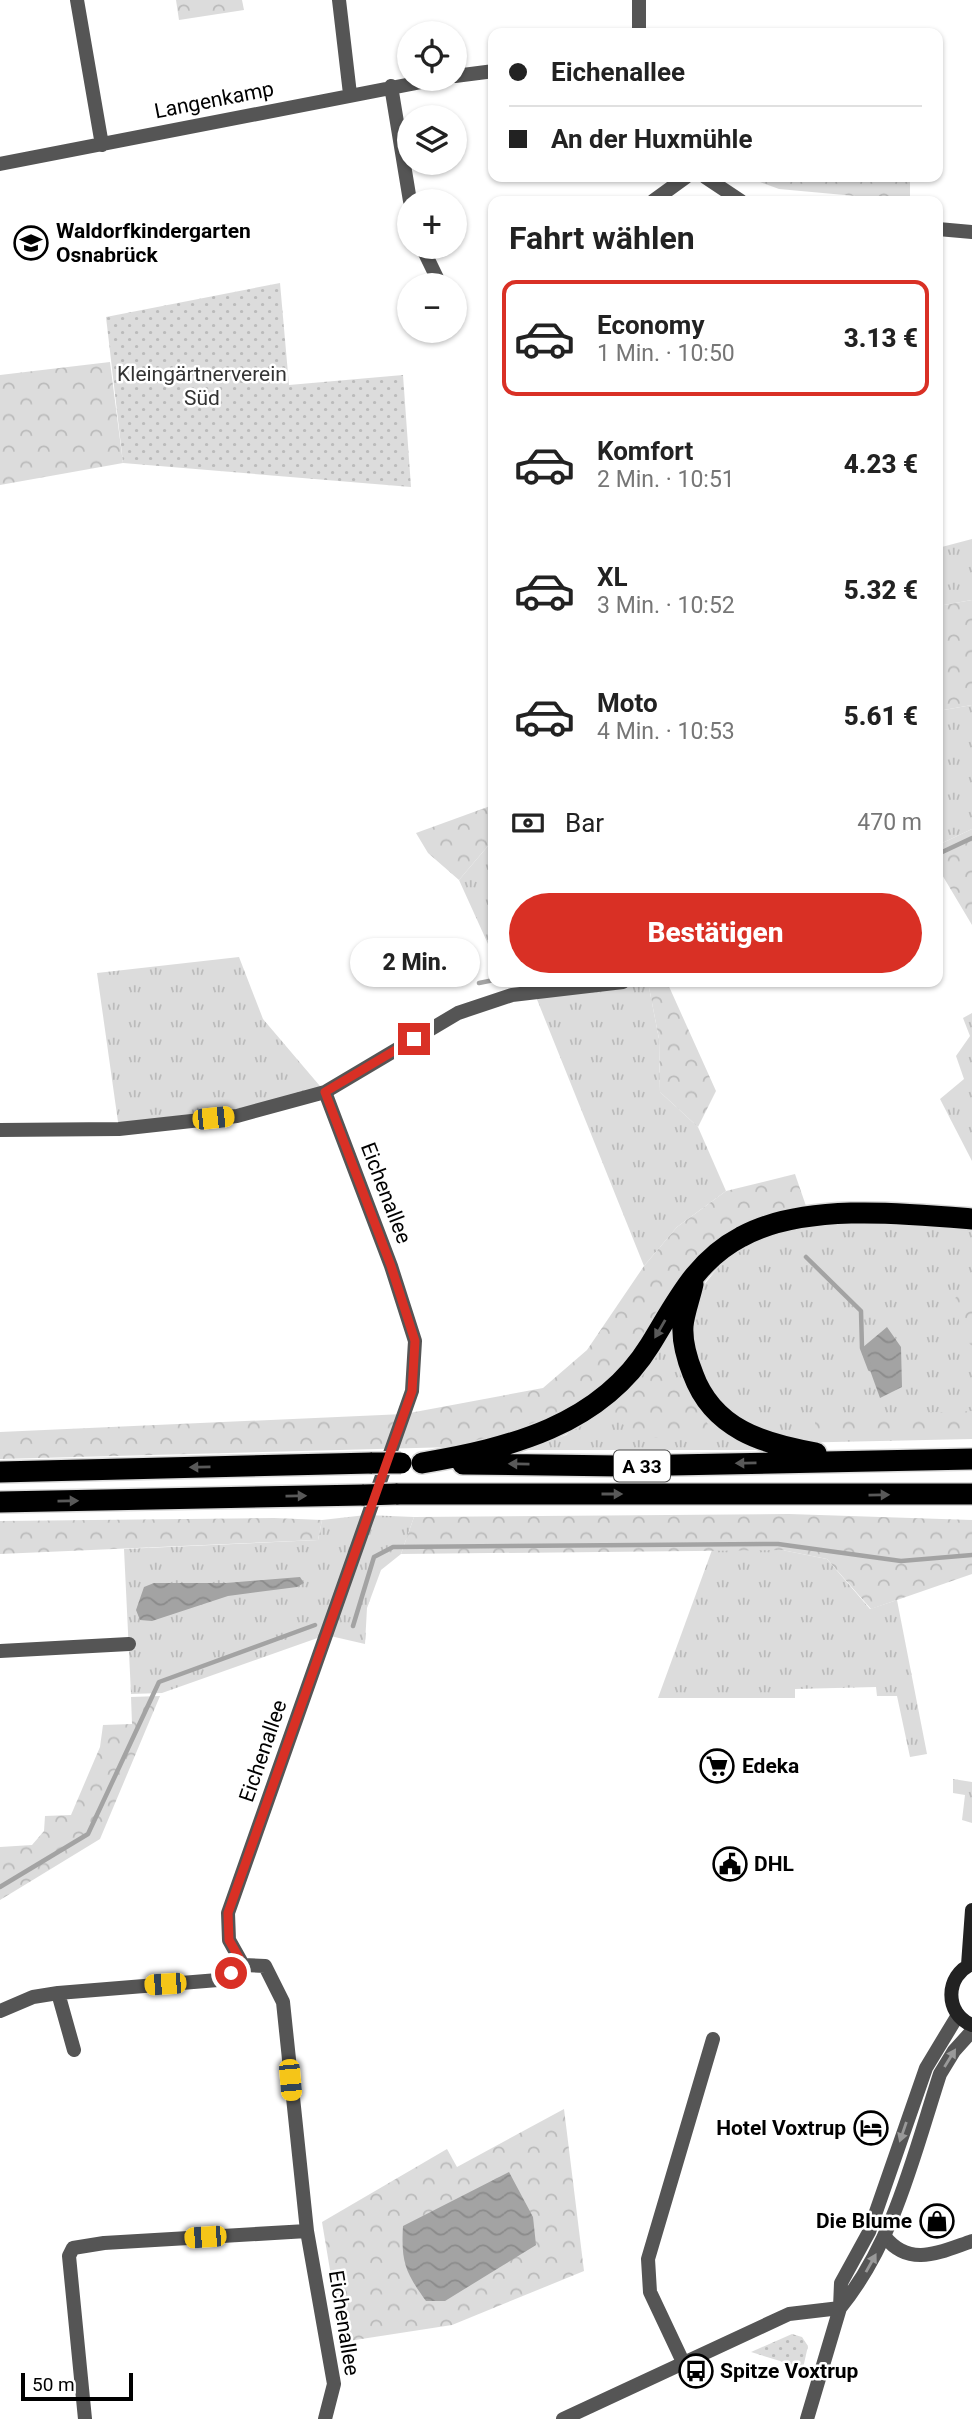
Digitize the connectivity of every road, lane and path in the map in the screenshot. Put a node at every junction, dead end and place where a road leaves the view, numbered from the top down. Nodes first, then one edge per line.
1 (77, 0) edge
2 (339, 0) edge
3 (639, 0) edge
4 (639, 28) edge
5 (488, 72) edge
6 (467, 74) edge
7 (397, 85) edge
8 (391, 86) junction
9 (351, 94) junction
10 (102, 145) junction
11 (0, 164) edge
12 (678, 182) edge
13 (712, 182) edge
14 (408, 189) edge
15 (660, 196) edge
16 (734, 196) edge
17 (943, 229) edge
18 (972, 232) edge
19 (580, 987) edge
20 (325, 1092) junction
21 (0, 1130) edge
22 (972, 1219) edge
23 (697, 1272) junction
24 (972, 1459) edge
25 (863, 1461) junction
26 (411, 1463) junction
27 (0, 1472) edge
28 (972, 1494) edge
29 (0, 1502) edge
30 (129, 1644) dead end
31 (0, 1651) edge
32 (972, 1910) edge
33 (243, 1965) junction
34 (970, 1965) edge
35 (58, 1993) junction
36 (0, 2011) edge
37 (958, 2015) junction
38 (972, 2025) edge
39 (972, 2031) edge
40 (713, 2039) dead end
41 (74, 2050) dead end
42 (307, 2231) junction
43 (885, 2237) junction
44 (972, 2241) edge
45 (840, 2308) junction
46 (684, 2362) junction
47 (85, 2419) edge
48 (325, 2419) edge
49 (563, 2419) edge
50 (807, 2419) edge

1 - 10 street
2 - 9 street
3 - 4 street
5 - 6 street
7 - 8 street, Langenkamp
8 - 9 street, Langenkamp
8 - 14 street
9 - 10 street, Langenkamp
10 - 11 street, Langenkamp
12 - 15 street
13 - 16 street
17 - 18 street
19 - 20 street
20 - 21 street
20 - 33 street, Eichenallee
22 - 23 highway
23 - 25 highway
23 -> 26 highway
24 - 25 highway, A 33
25 -> 26 highway, A 33
26 -> 27 highway, A 33, bridge
29 -> 28 highway, A 33, bridge
30 - 31 street
32 - 34 main road
33 - 35 street
33 - 42 street, Eichenallee
34 - 37 main road
35 - 36 street
35 - 41 street
37 - 38 main road
37 -> 45 street
43 -> 39 street
40 - 46 street
42 - 47 street
42 - 48 street, Eichenallee
43 - 44 street
45 -> 43 street
45 - 46 street
45 - 50 street
46 - 49 street

